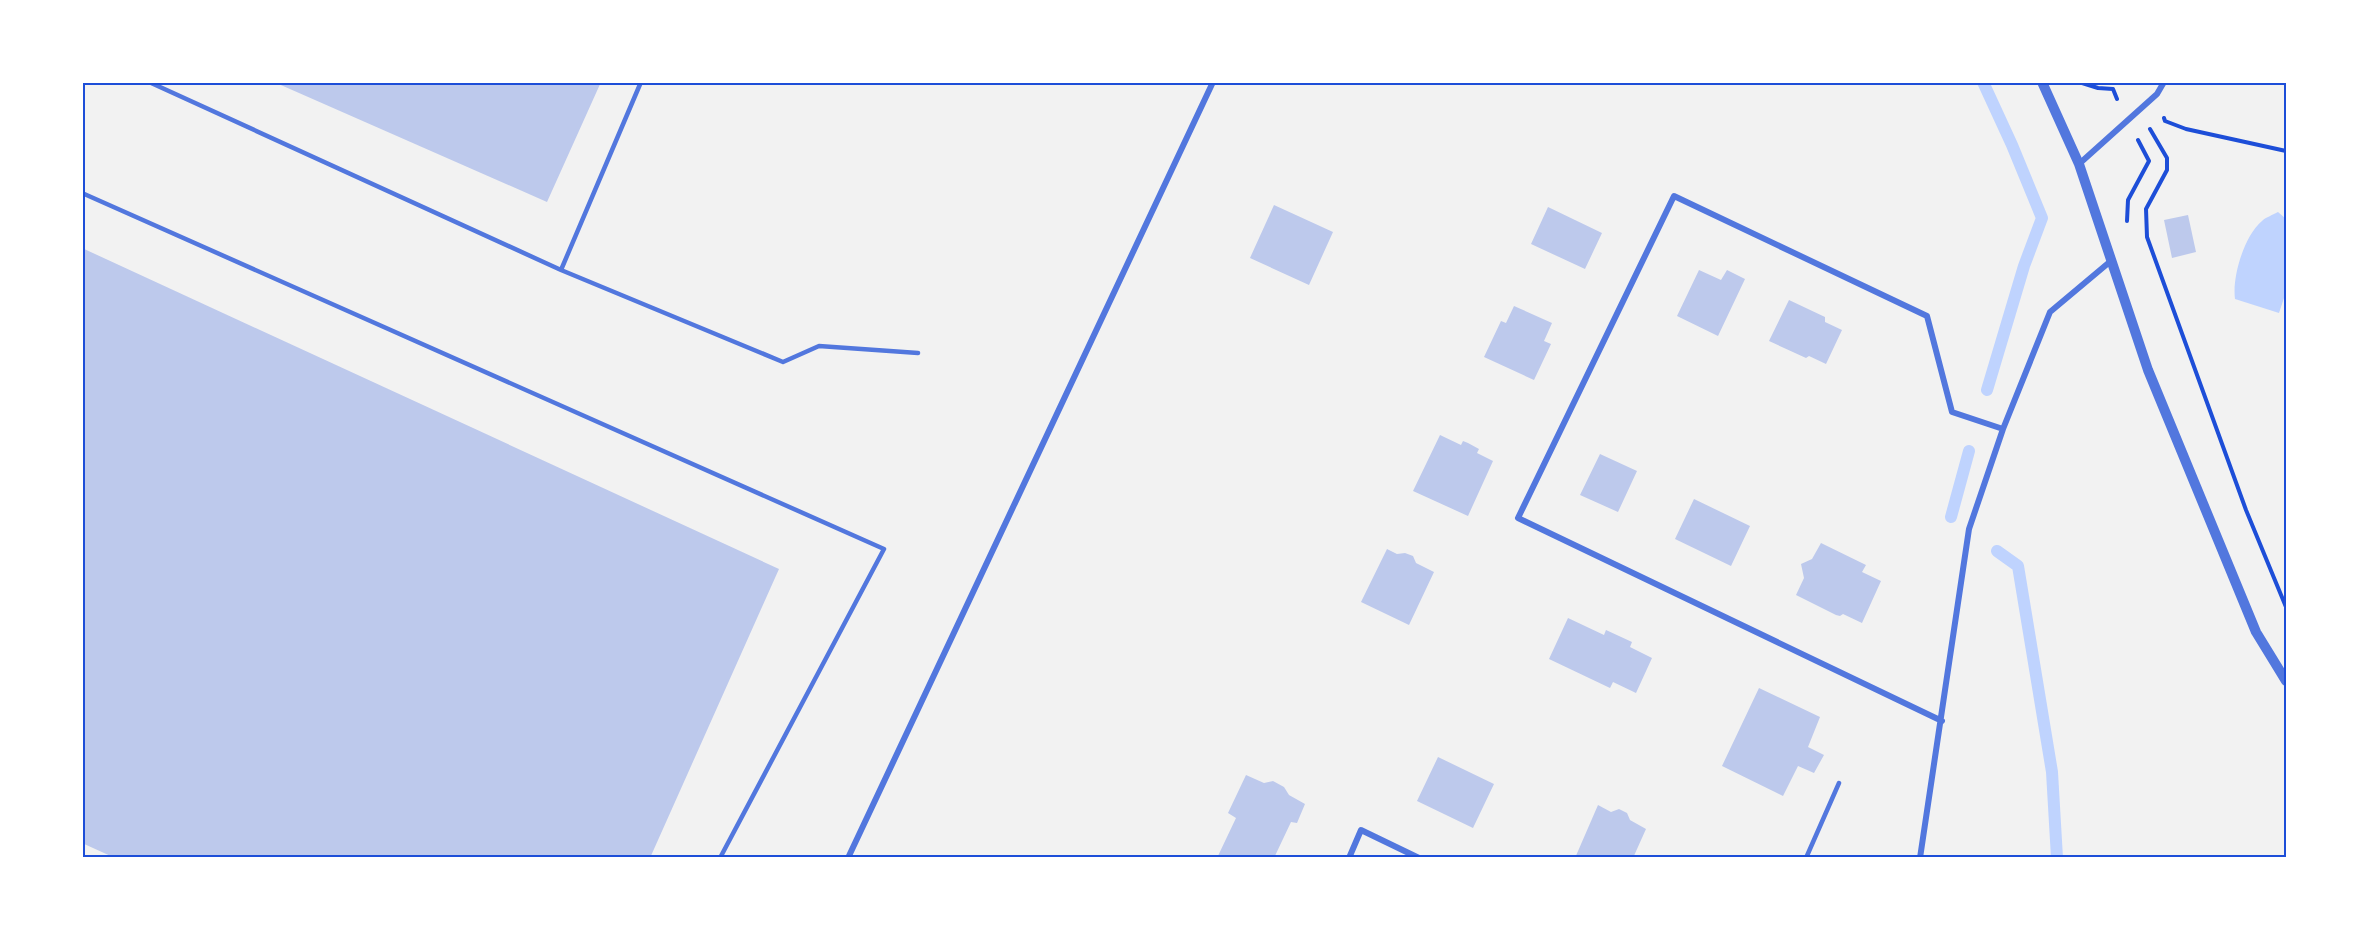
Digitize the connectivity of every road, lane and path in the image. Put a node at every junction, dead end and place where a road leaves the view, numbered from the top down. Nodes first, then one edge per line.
1 (149, 82) edge
2 (641, 82) edge
3 (1213, 82) edge
4 (2042, 82) edge
5 (2079, 82) edge
6 (2164, 82) edge
7 (2157, 94) junction
8 (2140, 110) junction
9 (2128, 121) junction
10 (2286, 151) edge
11 (2079, 164) junction
12 (82, 193) edge
13 (2129, 232) dead end
14 (2112, 260) junction
15 (561, 270) junction
16 (918, 353) dead end
17 (2003, 429) junction
18 (2286, 607) edge
19 (2286, 681) edge
20 (1942, 721) junction
21 (1839, 783) dead end
22 (720, 858) edge
23 (848, 858) edge
24 (1349, 858) edge
25 (1419, 858) edge
26 (1806, 858) edge
27 (1920, 858) edge

1 - 15 lane
2 - 15 lane
3 - 23 street
4 - 11 street
5 - 9 path
6 - 7 street
7 - 8 street
7 - 10 path
8 - 9 street
8 - 18 path
9 - 11 street
9 - 13 path
11 - 14 street
12 - 22 lane
14 - 17 street
14 - 19 street
15 - 16 lane
17 - 20 street
17 - 20 street
20 - 27 street
21 - 26 lane
24 - 25 street

